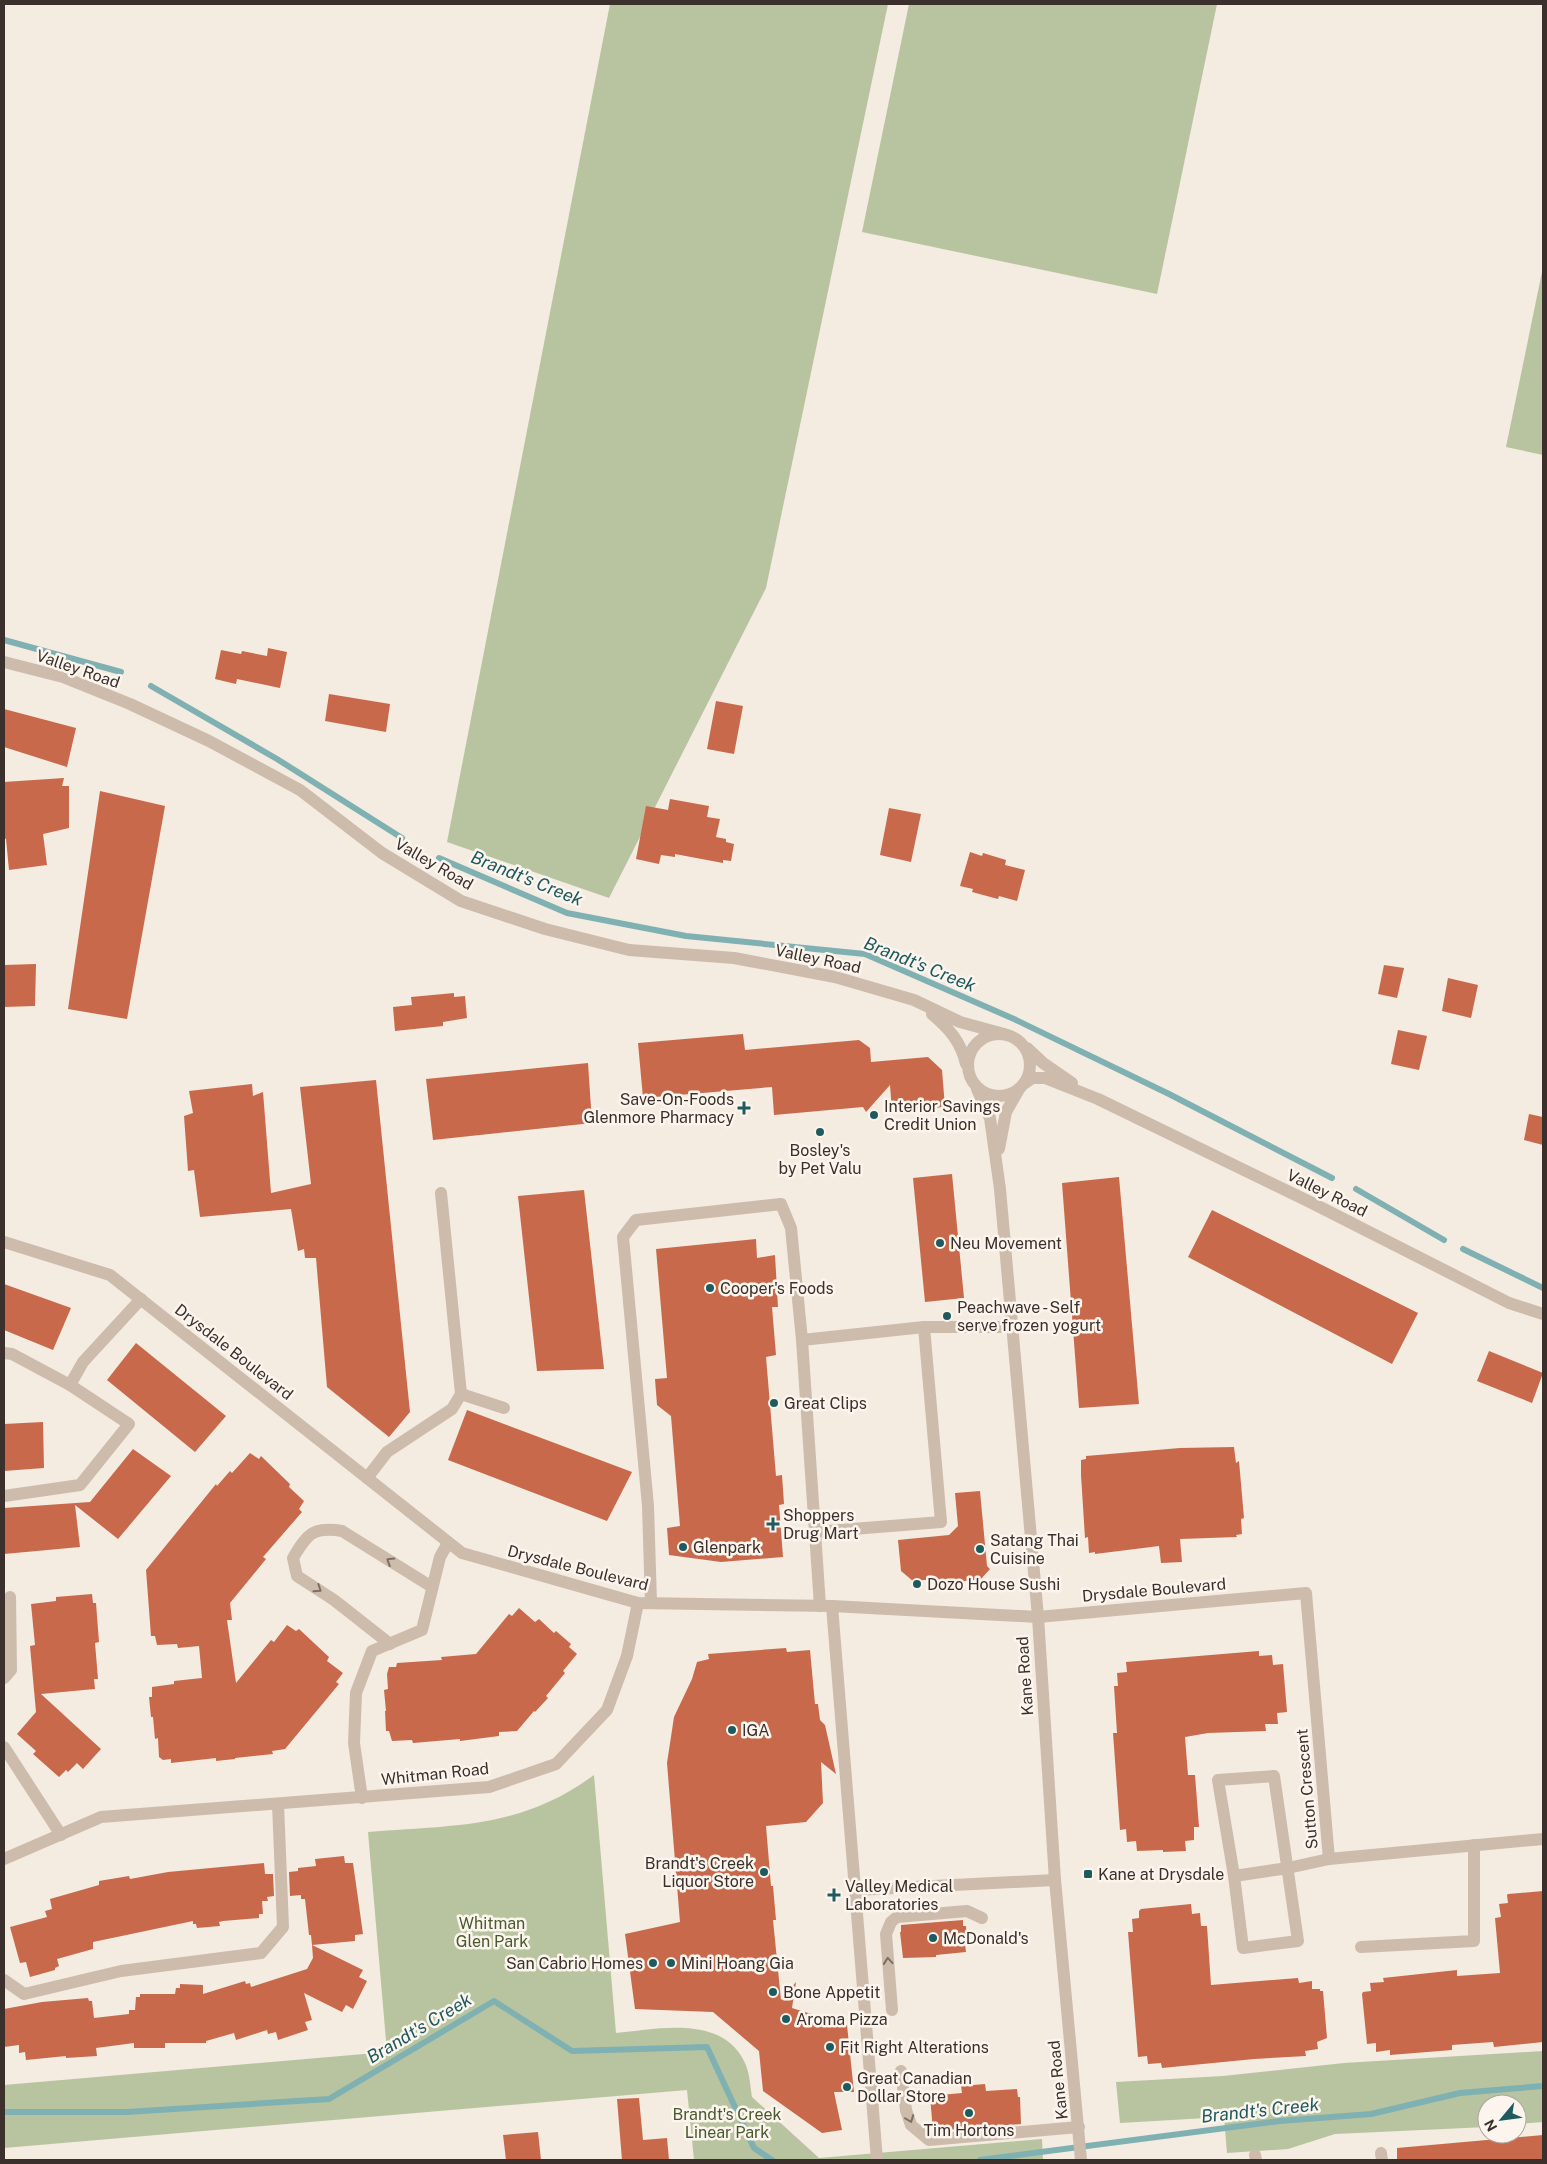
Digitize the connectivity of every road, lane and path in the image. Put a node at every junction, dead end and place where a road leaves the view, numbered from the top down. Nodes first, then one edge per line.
1 (4, 662) edge
2 (914, 1000) junction
3 (1004, 1034) junction
4 (1021, 1043) junction
5 (967, 1070) junction
6 (1022, 1086) junction
7 (978, 1089) junction
8 (1098, 1099) junction
9 (1000, 1189) junction
10 (441, 1194) dead end
11 (4, 1242) edge
12 (141, 1299) junction
13 (1543, 1314) edge
14 (924, 1327) junction
15 (1012, 1327) junction
16 (802, 1340) junction
17 (4, 1353) edge
18 (70, 1385) junction
19 (461, 1394) junction
20 (504, 1408) dead end
21 (367, 1478) junction
22 (4, 1496) edge
23 (815, 1532) junction
24 (448, 1543) junction
25 (432, 1587) junction
26 (1306, 1593) joint
27 (10, 1597) dead end
28 (645, 1603) junction
29 (826, 1606) junction
30 (1038, 1617) junction
31 (390, 1644) junction
32 (4, 1678) edge
33 (4, 1747) edge
34 (362, 1798) junction
35 (278, 1804) junction
36 (60, 1835) junction
37 (1543, 1839) edge
38 (1474, 1845) junction
39 (4, 1859) edge
40 (1329, 1859) junction
41 (1288, 1868) junction
42 (1234, 1876) junction
43 (1055, 1880) junction
44 (854, 1890) junction
45 (982, 1918) dead end
46 (1361, 1947) dead end
47 (4, 1980) edge
48 (892, 2010) dead end
49 (901, 2071) dead end
50 (1079, 2127) junction
51 (877, 2160) edge
52 (1081, 2160) edge

1 - 2 street, Valley Road
2 - 3 street, Valley Road
2 - 5 street, Valley Road
3 - 4 street, Valley Road
3 - 5 street
4 - 6 street
4 - 8 street, Valley Road
5 - 7 street, Valley Road
6 - 7 street, Valley Road
6 - 8 street, Valley Road
6 - 9 street, Kane Road
7 - 9 street, Kane Road
8 - 13 street, Valley Road
9 - 15 street, Kane Road
10 - 19 street
11 - 12 street, Drysdale Boulevard
12 - 18 street
12 - 21 street, Drysdale Boulevard
14 - 15 street
14 - 16 street
14 - 23 street
15 - 30 street, Kane Road
16 - 23 street
16 - 28 street, Whitman Road
17 - 18 street
18 - 22 street
19 - 20 street
19 - 21 street
21 - 24 street, Drysdale Boulevard
23 - 29 street
24 - 25 street
24 - 28 street, Drysdale Boulevard
25 - 31 street
25 -> 31 street
26 - 30 street, Drysdale Boulevard
26 - 40 street, Sutton Crescent
27 - 32 street
28 - 29 street, Drysdale Boulevard
28 - 34 street, Whitman Road
29 - 30 street, Drysdale Boulevard
29 - 44 street
30 - 43 street, Kane Road
31 - 34 street
33 - 36 street
34 - 35 street, Whitman Road
35 - 36 street, Whitman Road
35 - 47 street
36 - 39 street, Whitman Road
37 - 38 street, Sutton Crescent
38 - 40 street, Sutton Crescent
38 - 46 street
40 - 41 street
41 - 42 street
41 - 42 street
41 - 42 street
43 - 44 street
43 - 50 street, Kane Road
44 - 51 street
48 -> 45 street
49 -> 50 street
50 - 52 street, Kane Road

